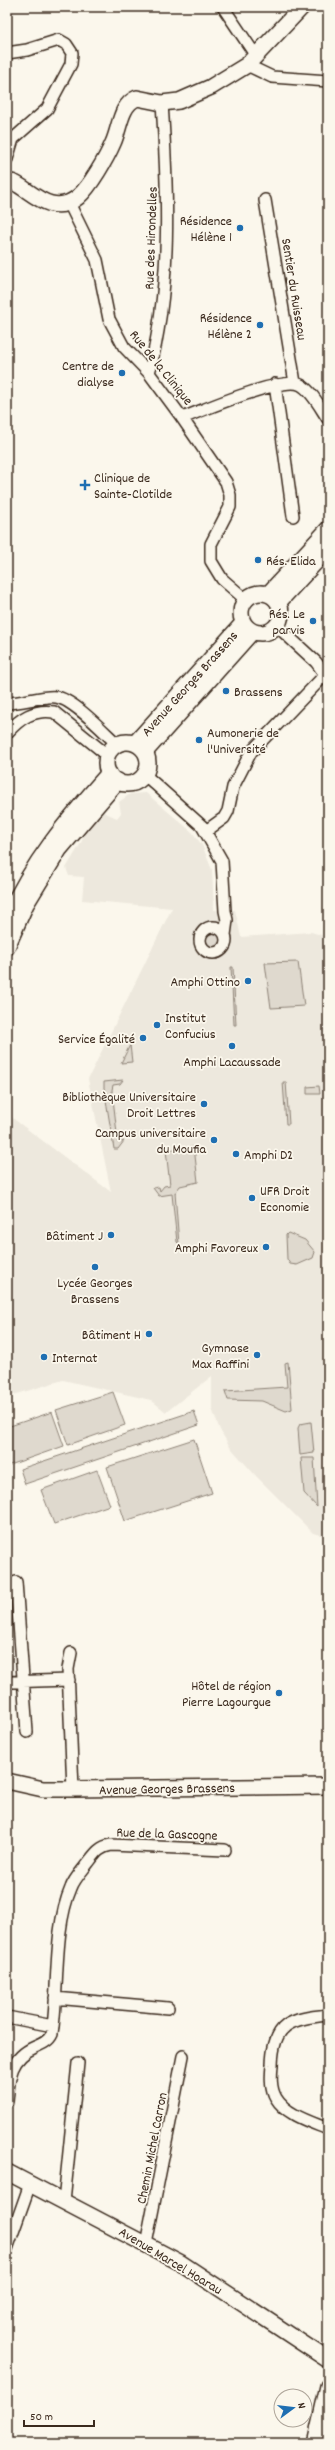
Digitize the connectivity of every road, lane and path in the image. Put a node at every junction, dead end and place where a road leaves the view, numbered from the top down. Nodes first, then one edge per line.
1 (223, 7) edge
2 (302, 7) edge
3 (7, 53) edge
4 (251, 60) junction
5 (328, 81) edge
6 (162, 103) junction
7 (7, 159) edge
8 (7, 183) edge
9 (265, 200) dead end
10 (69, 203) junction
11 (149, 374) junction
12 (296, 383) junction
13 (275, 384) junction
14 (182, 418) junction
15 (328, 418) edge
16 (293, 516) dead end
17 (328, 529) edge
18 (328, 549) edge
19 (273, 598) junction
20 (245, 599) junction
21 (277, 626) junction
22 (247, 627) junction
23 (326, 672) edge
24 (7, 703) edge
25 (16, 722) junction
26 (7, 733) edge
27 (140, 747) junction
28 (112, 750) junction
29 (145, 775) junction
30 (109, 780) junction
31 (206, 831) junction
32 (7, 918) edge
33 (222, 931) dead end
34 (7, 947) edge
35 (16, 1582) dead end
36 (71, 1653) dead end
37 (69, 1680) junction
38 (23, 1681) junction
39 (7, 1682) edge
40 (27, 1732) dead end
41 (7, 1781) edge
42 (328, 1786) edge
43 (73, 1790) junction
44 (225, 1850) dead end
45 (55, 1998) junction
46 (168, 2008) dead end
47 (328, 2015) edge
48 (7, 2017) edge
49 (53, 2026) junction
50 (183, 2056) dead end
51 (78, 2063) dead end
52 (7, 2102) edge
53 (328, 2129) edge
54 (7, 2172) edge
55 (30, 2184) junction
56 (64, 2201) junction
57 (146, 2244) junction
58 (7, 2249) edge
59 (328, 2360) edge
60 (328, 2386) edge
61 (315, 2443) edge

1 - 4 street
2 - 4 street
3 - 7 street
4 - 5 street
4 - 6 street
6 - 10 street
6 - 11 street, Rue des Hirondelles
8 - 10 street
9 - 12 street, Sentier du Ruisseau
10 - 11 street, Rue de la Clinique
11 - 14 street, Rue de la Clinique
12 - 13 street, Rue de la Clinique
12 - 15 street
13 - 14 street, Rue de la Clinique
13 - 16 street
14 - 20 street
17 - 19 street
18 - 19 street
19 - 20 street
19 - 21 street
20 - 22 street
21 - 22 street
21 - 23 street
22 - 27 street, Avenue Georges Brassens
23 - 31 street
24 - 25 street
24 - 28 street
25 - 26 street
25 - 28 street
27 - 28 street
27 - 29 street
28 - 30 street
29 - 30 street
29 - 31 street
30 - 32 street
30 - 34 street
31 - 33 street
35 - 38 street
36 - 37 street
37 - 38 street
37 - 43 street
38 - 39 street
38 - 40 street
41 - 43 street, Avenue Georges Brassens
42 - 43 street, Avenue Georges Brassens
44 - 45 street, Rue de la Gascogne
45 - 46 street
45 - 49 street, Rue de la Gascogne
47 - 53 street
48 - 49 street
49 - 52 street, Rue de la Gascogne
50 - 57 street, Chemin Michel Carron
51 - 56 street
54 - 55 street, Avenue Marcel Hoarau
55 - 56 street, Avenue Marcel Hoarau
55 - 58 street
56 - 57 street, Avenue Marcel Hoarau
57 - 59 street, Avenue Marcel Hoarau
60 - 61 street

